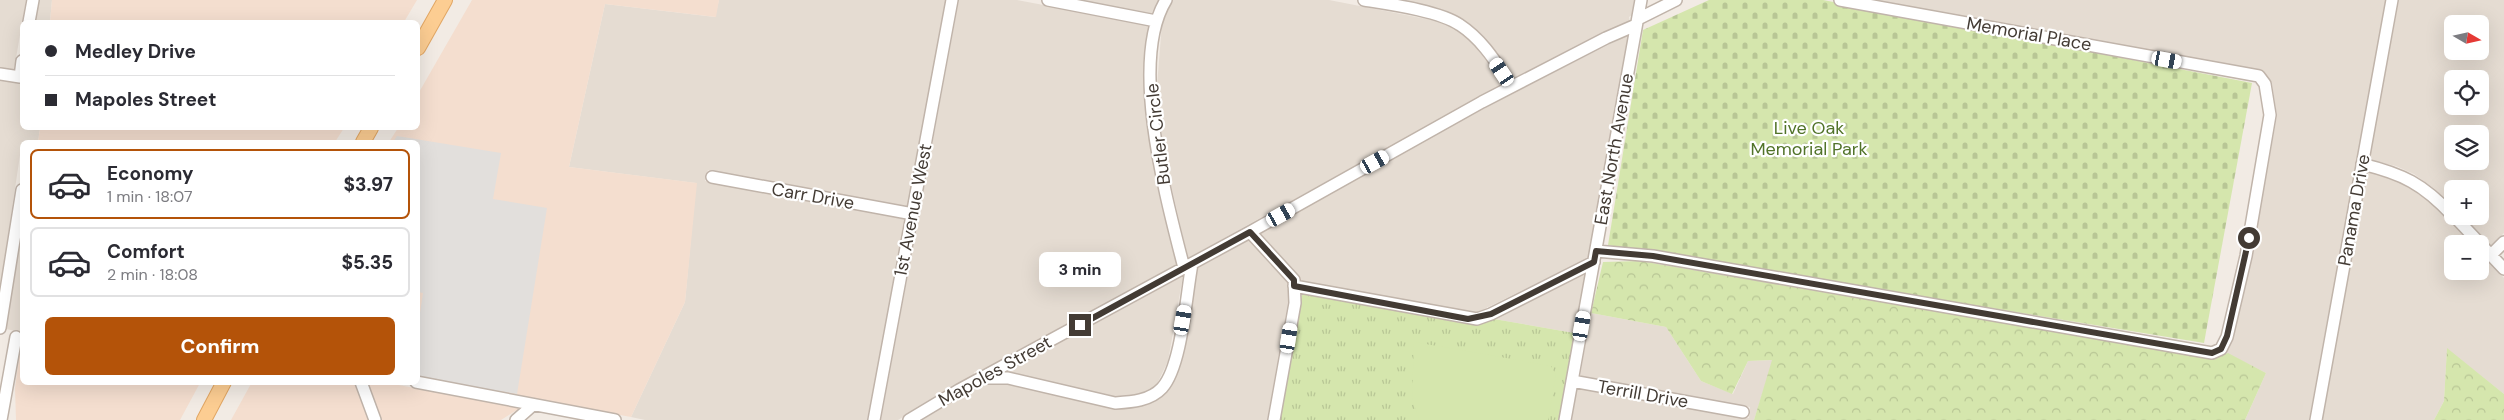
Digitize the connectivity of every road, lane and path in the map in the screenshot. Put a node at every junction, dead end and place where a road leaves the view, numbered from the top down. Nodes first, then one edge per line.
1 (33, 0) edge
2 (445, 0) edge
3 (952, 0) edge
4 (1048, 0) edge
5 (1166, 0) edge
6 (1364, 0) edge
7 (1641, 0) edge
8 (1676, 0) edge
9 (1840, 0) edge
10 (2392, 0) edge
11 (29, 20) edge
12 (1156, 21) junction
13 (1637, 22) junction
14 (420, 44) edge
15 (0, 74) edge
16 (20, 77) edge
17 (1512, 86) junction
18 (2362, 164) junction
19 (712, 177) dead end
20 (20, 203) edge
21 (2444, 206) edge
22 (913, 214) junction
23 (2462, 225) edge
24 (1250, 232) junction
25 (2504, 242) edge
26 (2491, 255) junction
27 (1595, 256) junction
28 (1188, 266) junction
29 (2504, 269) edge
30 (1294, 286) junction
31 (0, 328) edge
32 (0, 334) edge
33 (19, 337) edge
34 (980, 378) junction
35 (1572, 381) junction
36 (420, 383) edge
37 (222, 385) edge
38 (362, 385) edge
39 (533, 405) junction
40 (1744, 412) dead end
41 (579, 416) edge
42 (1, 420) edge
43 (204, 420) edge
44 (375, 420) edge
45 (516, 420) edge
46 (615, 420) edge
47 (874, 420) edge
48 (909, 420) edge
49 (1274, 420) edge
50 (1565, 420) edge
51 (2316, 420) edge

1 - 11 street
2 - 14 main road
3 - 22 street, 1st Avenue West
4 - 12 street
5 - 12 street, Butler Circle
6 - 17 street
7 - 13 street, East North Avenue
8 - 13 street, Mapoles Street
9 - 27 street, Memorial Place
10 - 18 street, Panama Drive
12 - 28 street, Butler Circle
13 - 17 street, Mapoles Street
13 - 27 street, East North Avenue
15 - 16 street
17 - 24 street, Mapoles Street
18 - 21 street
18 - 51 street, Panama Drive
19 - 22 street, Carr Drive
20 - 31 street
22 - 47 street, 1st Avenue West
23 - 26 street
24 - 28 street, Mapoles Street
24 - 30 street
25 - 26 street
26 - 29 street
27 - 30 street
27 - 35 street, East North Avenue
28 - 34 street, Mapoles Street
28 - 34 street
30 - 49 street
32 - 33 street
33 - 42 street
34 - 48 street, Mapoles Street
35 - 40 street, Terrill Drive
35 - 50 street, East North Avenue
36 - 39 street
37 - 43 main road
38 - 44 street
39 - 41 street
39 - 45 street
41 - 46 street

